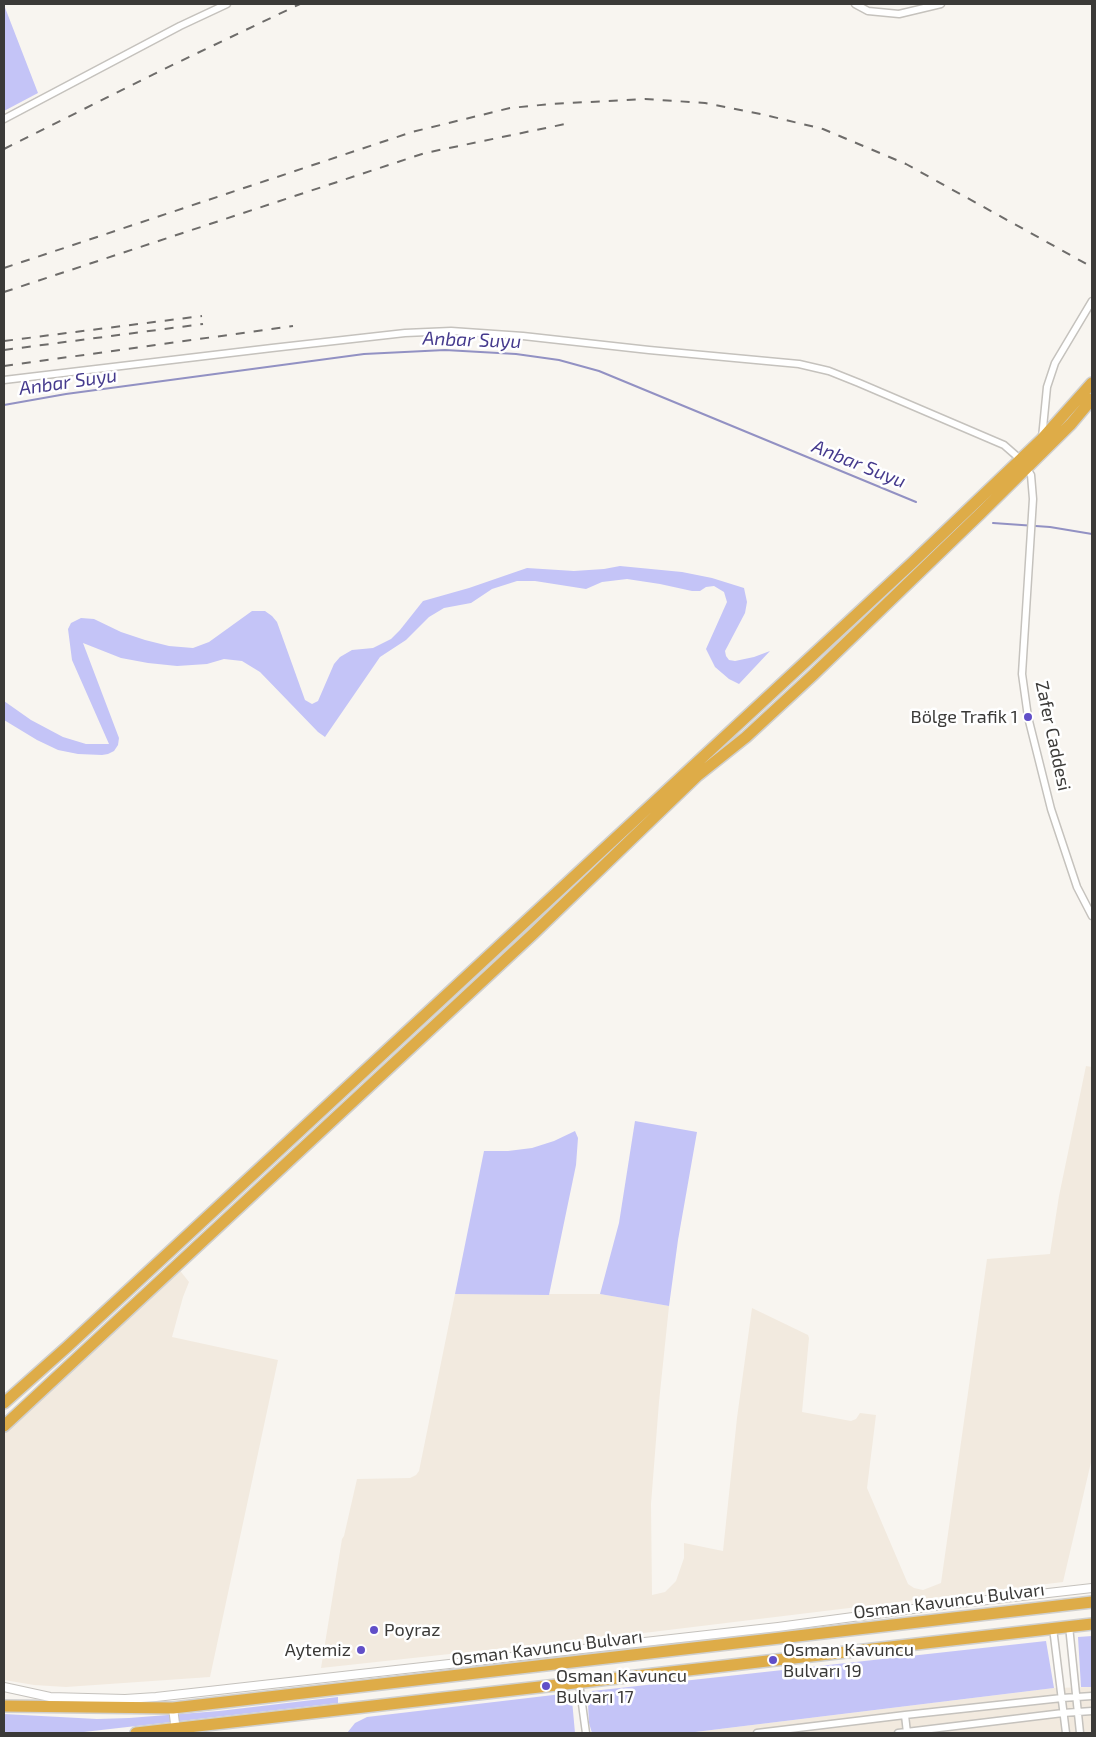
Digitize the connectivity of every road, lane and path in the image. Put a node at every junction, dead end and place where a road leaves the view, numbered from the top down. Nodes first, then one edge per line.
1 (227, 4) edge
2 (855, 4) edge
3 (941, 4) edge
4 (4, 118) edge
5 (1092, 302) edge
6 (4, 380) edge
7 (1092, 383) edge
8 (1092, 399) edge
9 (1042, 439) junction
10 (1023, 463) junction
11 (1092, 916) edge
12 (4, 1403) edge
13 (4, 1426) edge
14 (1092, 1588) edge
15 (1092, 1602) edge
16 (822, 1621) junction
17 (1092, 1624) edge
18 (1069, 1626) junction
19 (1053, 1628) junction
20 (824, 1633) junction
21 (390, 1671) junction
22 (579, 1682) junction
23 (392, 1683) junction
24 (4, 1687) edge
25 (232, 1689) junction
26 (1092, 1696) edge
27 (1076, 1697) junction
28 (1062, 1698) junction
29 (233, 1701) junction
30 (4, 1706) edge
31 (173, 1708) junction
32 (1092, 1711) edge
33 (1077, 1712) junction
34 (1063, 1713) junction
35 (905, 1715) junction
36 (176, 1731) edge
37 (136, 1733) edge
38 (586, 1733) edge
39 (757, 1733) edge
40 (898, 1733) edge
41 (907, 1733) edge
42 (1066, 1733) edge
43 (1080, 1733) edge

1 - 4 street
2 - 3 street
5 - 9 street
6 - 10 street
7 - 9 highway
8 - 10 highway
9 - 10 highway
10 - 11 street, Zafer Caddesi
10 - 12 highway
10 - 13 highway
14 - 16 street
15 - 20 highway, Osman Kavuncu Bulvarı
16 - 20 highway
16 - 21 street
17 - 18 highway
18 - 19 highway
18 - 27 street
19 - 22 highway
19 - 28 street
20 - 23 highway, Osman Kavuncu Bulvarı
21 - 23 highway
21 - 25 street
22 - 36 highway
22 - 38 street
23 - 29 highway, Osman Kavuncu Bulvarı
24 - 25 street
25 - 29 highway
26 - 27 street
27 - 28 street
27 - 33 street
28 - 34 street
28 - 35 street
29 - 31 highway, Osman Kavuncu Bulvarı
30 - 31 highway, Osman Kavuncu Bulvarı
31 - 36 street
32 - 33 street
33 - 34 street
33 - 43 street
34 - 41 street
34 - 42 street
35 - 39 street
35 - 41 street
36 - 37 highway
40 - 41 street

